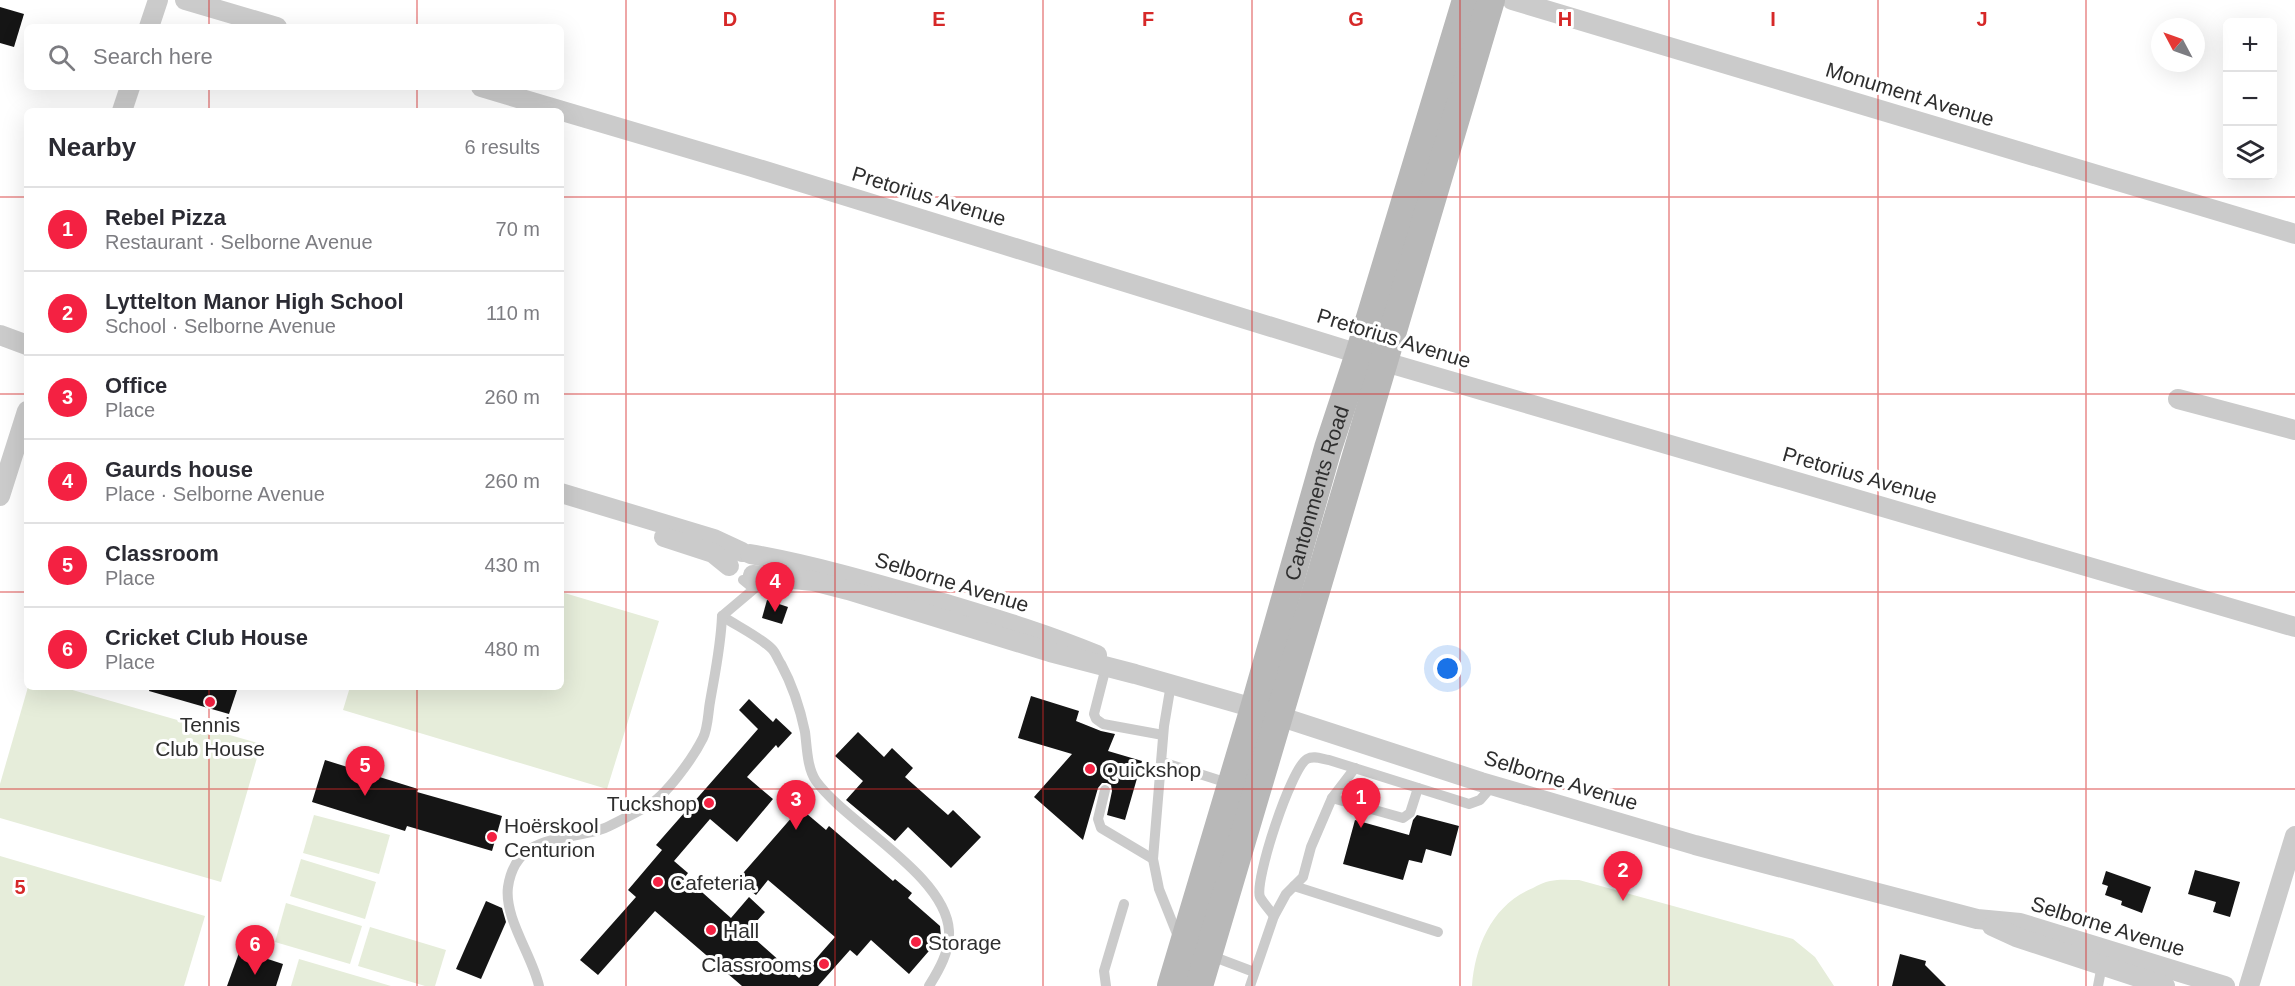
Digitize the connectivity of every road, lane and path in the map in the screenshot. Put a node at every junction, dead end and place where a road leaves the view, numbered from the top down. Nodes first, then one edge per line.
1 (158, 0) edge
2 (185, 0) edge
3 (1466, 0) edge
4 (1491, 0) edge
5 (1512, 0) edge
6 (150, 24) edge
7 (267, 24) edge
8 (129, 90) edge
9 (491, 90) edge
10 (123, 108) edge
11 (552, 108) edge
12 (564, 112) edge
13 (2295, 234) edge
14 (0, 335) edge
15 (24, 342) edge
16 (1372, 358) junction
17 (2178, 399) dead end
18 (24, 420) edge
19 (2295, 430) edge
20 (564, 494) edge
21 (0, 496) edge
22 (564, 508) edge
23 (743, 565) junction
24 (722, 616) junction
25 (2295, 627) edge
26 (1080, 654) junction
27 (1106, 667) junction
28 (1135, 674) junction
29 (1171, 684) junction
30 (1267, 712) junction
31 (1163, 735) junction
32 (1162, 762) junction
33 (1355, 768) junction
34 (1231, 784) junction
35 (1493, 785) junction
36 (1418, 788) junction
37 (1105, 790) dead end
38 (1332, 798) junction
39 (2295, 836) edge
40 (1153, 860) junction
41 (1294, 886) junction
42 (1124, 904) dead end
43 (1274, 916) junction
44 (1977, 919) junction
45 (1438, 932) dead end
46 (1196, 951) junction
47 (2102, 965) junction
48 (1254, 972) junction
49 (539, 986) edge
50 (929, 986) edge
51 (1106, 986) edge
52 (1171, 986) edge
53 (1199, 986) edge
54 (1250, 986) edge
55 (2097, 986) edge
56 (2165, 986) edge
57 (2225, 986) edge
58 (2249, 986) edge

1 - 6 street
2 - 7 street
3 - 16 main road, Cantonments Road
4 - 16 main road, Cantonments Road
5 - 13 street, Monument Avenue
8 - 10 street
9 - 11 street, Pretorius Avenue
12 - 16 street, Pretorius Avenue
14 - 15 street
16 - 25 street, Pretorius Avenue
16 - 30 main road, Cantonments Road
17 - 19 street
18 - 21 street
20 - 23 street, Selborne Avenue
22 - 23 street, Selborne Avenue
23 - 24 lane
23 - 26 street, Selborne Avenue
24 - 49 lane
24 - 50 lane
26 - 27 street, Selborne Avenue
26 - 28 street, Selborne Avenue
27 - 28 street, Selborne Avenue
27 - 31 lane
28 - 29 street, Selborne Avenue
29 - 30 street, Selborne Avenue
29 - 31 lane
30 - 34 main road, Cantonments Road
30 - 35 street, Selborne Avenue
30 - 46 main road, Cantonments Road
31 - 32 lane
32 - 34 lane
32 - 40 lane
33 - 36 lane
33 - 38 lane
33 - 43 lane
34 - 46 main road, Cantonments Road
35 - 36 lane
35 - 44 street, Selborne Avenue
36 - 38 lane
37 - 40 lane
38 - 41 lane
39 - 58 street
40 - 46 lane
41 - 43 lane
41 - 45 lane
42 - 51 lane
43 - 48 lane
44 - 47 street, Selborne Avenue
44 - 57 street, Selborne Avenue
46 - 48 lane
46 - 52 main road, Cantonments Road
46 - 53 main road, Cantonments Road
47 - 55 lane
47 - 56 street, Selborne Avenue
48 - 54 lane

